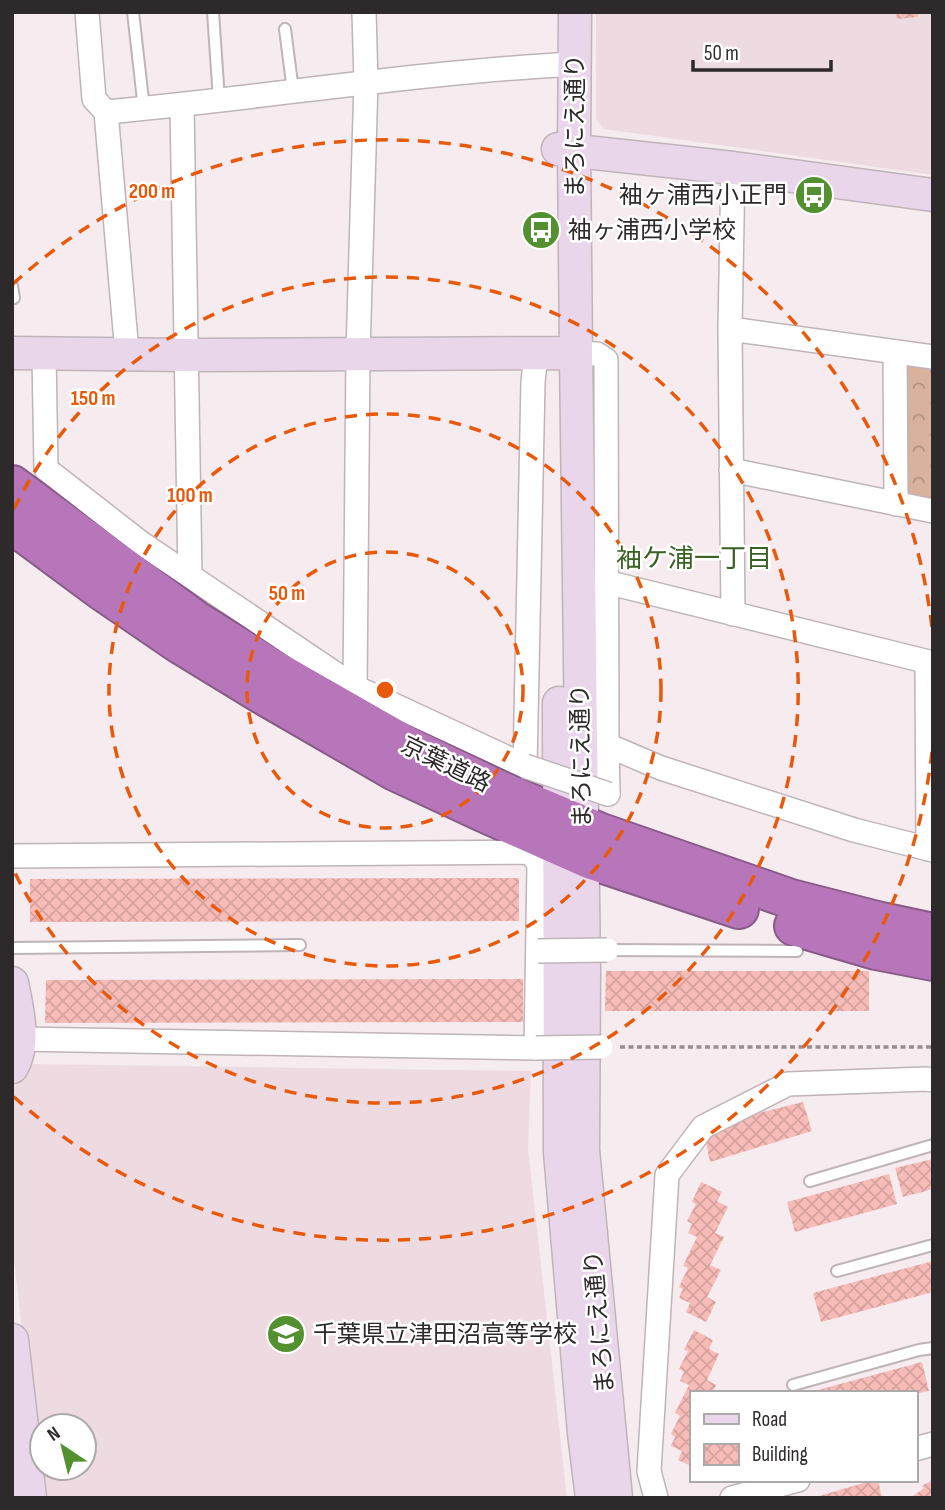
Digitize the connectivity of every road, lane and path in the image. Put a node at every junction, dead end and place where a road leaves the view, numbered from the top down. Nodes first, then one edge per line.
1 (87, 12) edge
2 (133, 12) edge
3 (213, 12) edge
4 (364, 12) edge
5 (556, 12) edge
6 (575, 12) edge
7 (285, 29) dead end
8 (565, 64) junction
9 (366, 82) junction
10 (293, 91) junction
11 (219, 100) junction
12 (182, 106) junction
13 (144, 109) junction
14 (106, 112) junction
15 (566, 149) junction
16 (733, 168) junction
17 (933, 195) edge
18 (730, 329) junction
19 (895, 352) junction
20 (12, 353) edge
21 (127, 353) junction
22 (557, 353) junction
23 (44, 354) junction
24 (358, 354) junction
25 (186, 355) junction
26 (933, 357) edge
27 (731, 470) junction
28 (12, 485) edge
29 (895, 504) junction
30 (933, 511) edge
31 (12, 524) edge
32 (190, 576) junction
33 (109, 577) junction
34 (606, 582) junction
35 (733, 614) junction
36 (930, 662) edge
37 (355, 687) junction
38 (607, 745) junction
39 (525, 766) junction
40 (570, 836) junction
41 (930, 849) edge
42 (12, 856) edge
43 (933, 933) edge
44 (300, 945) dead end
45 (12, 948) edge
46 (607, 950) joint
47 (538, 951) junction
48 (797, 951) dead end
49 (933, 961) edge
50 (12, 983) edge
51 (933, 1046) edge
52 (601, 1047) joint
53 (536, 1048) junction
54 (16, 1053) edge
55 (933, 1080) edge
56 (933, 1145) edge
57 (810, 1181) dead end
58 (933, 1245) edge
59 (838, 1272) dead end
60 (12, 1339) edge
61 (933, 1348) edge
62 (793, 1385) dead end
63 (791, 1482) edge
64 (30, 1498) edge
65 (592, 1498) edge
66 (616, 1498) edge
67 (656, 1498) edge
68 (732, 1498) edge

1 - 14 street
2 - 13 lane
3 - 11 lane
4 - 9 street
5 - 8 street, まろにえ通り
6 - 8 street, まろにえ通り
7 - 10 lane
8 - 9 street
8 - 15 street, まろにえ通り
9 - 10 street
9 - 24 street
10 - 11 street
11 - 12 street
12 - 13 street
12 - 25 street
13 - 14 street
14 - 21 street
15 - 16 street
15 - 22 street, まろにえ通り
16 - 17 street
16 - 18 street
18 - 19 street
18 - 27 street
19 - 26 street
19 - 29 street
20 - 23 street
21 - 23 street
21 - 25 street
22 - 24 street
22 - 34 street
22 - 39 street
22 - 40 street, まろにえ通り
23 - 32 street
24 - 25 street
24 - 37 street
25 - 32 street
27 - 29 street
27 - 35 street
28 - 33 highway, 京葉道路
29 - 30 street
31 - 33 highway, 京葉道路
32 - 37 street
33 - 40 highway, 京葉道路
34 - 35 street
34 - 38 street
35 - 36 street
36 - 41 street
37 - 39 street
38 - 39 street, bridge
38 - 41 street
40 - 43 highway, 京葉道路
40 - 49 highway, 京葉道路
40 - 65 street, まろにえ通り
40 - 66 street, まろにえ通り
42 - 47 street
44 - 45 lane
46 - 47 street, bridge
46 - 48 lane
47 - 53 street
50 - 54 street
51 - 52 path
52 - 53 street, bridge
53 - 54 street
55 - 67 street
56 - 57 lane
58 - 59 lane
60 - 64 street
61 - 62 lane
63 - 68 street

